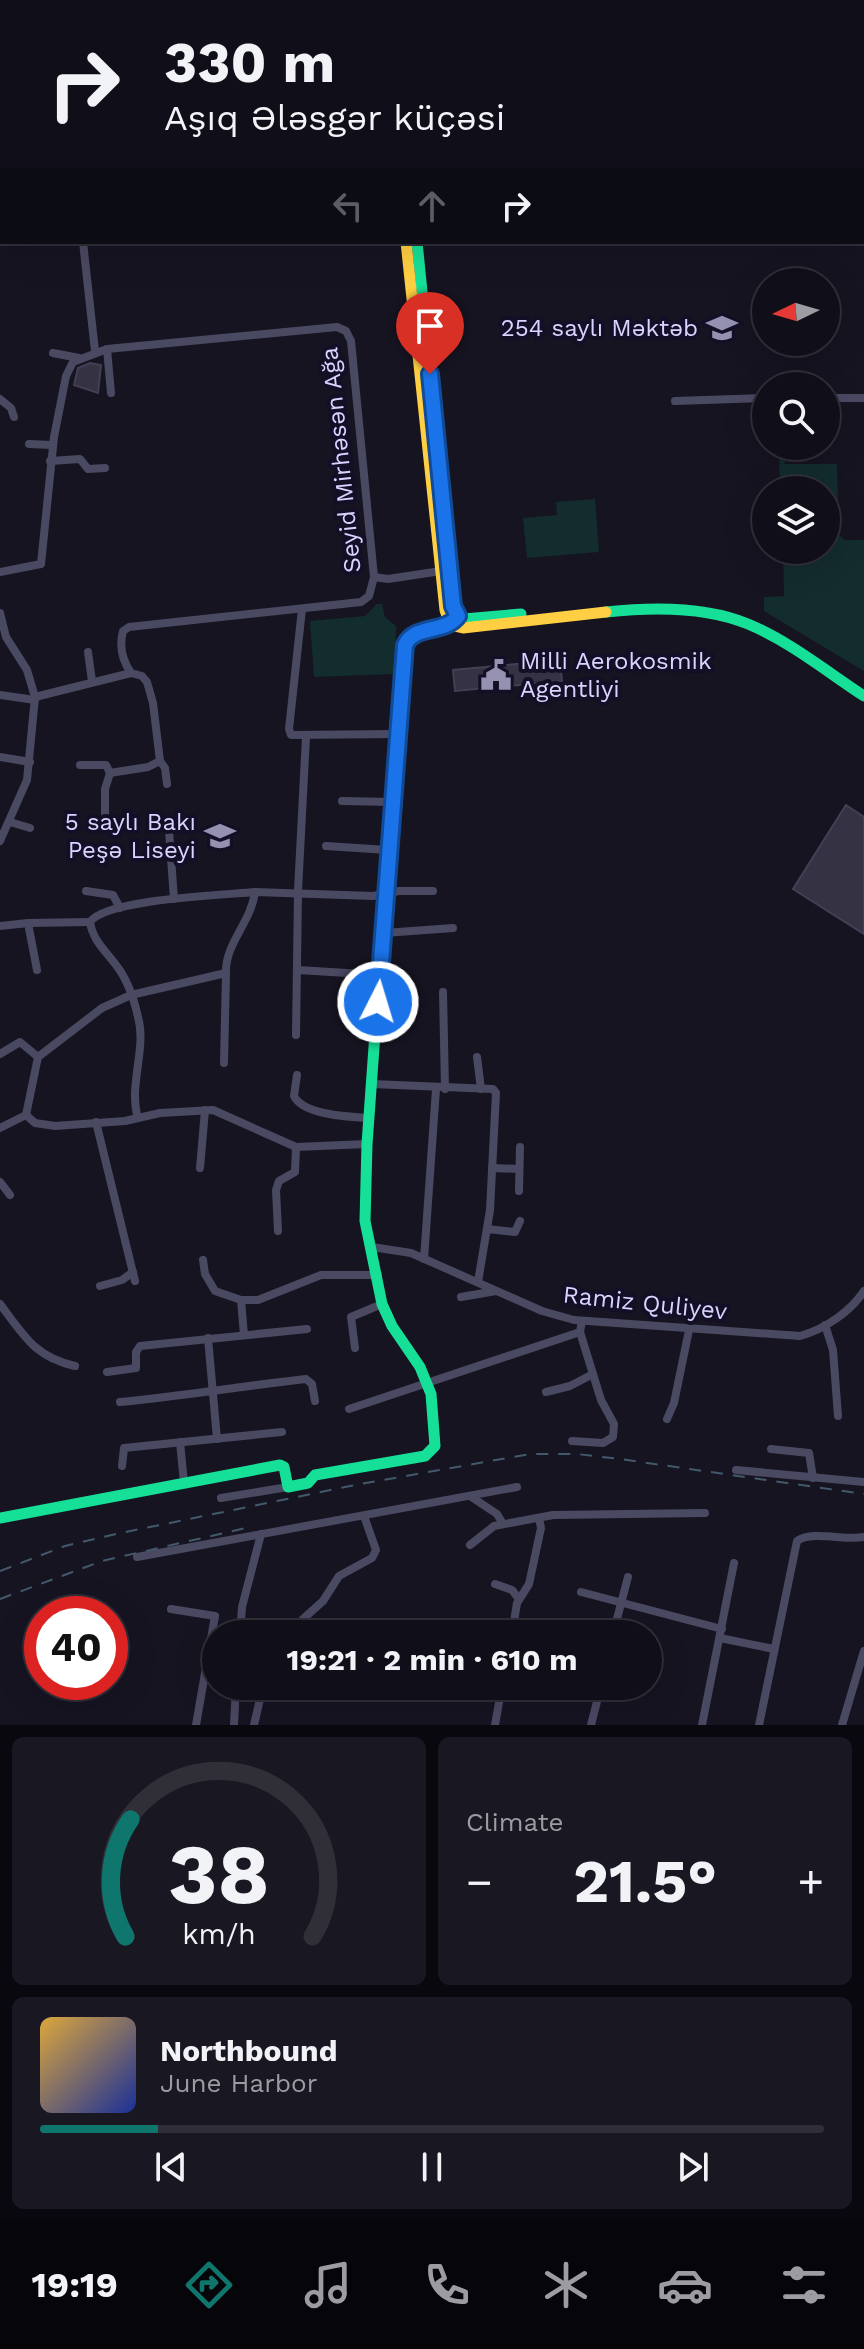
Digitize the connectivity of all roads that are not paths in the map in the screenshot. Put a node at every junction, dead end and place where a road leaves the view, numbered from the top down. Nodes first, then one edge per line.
1 (83, 244) edge
2 (406, 244) edge
3 (417, 244) edge
4 (107, 349) junction
5 (95, 351) junction
6 (53, 353) dead end
7 (79, 358) junction
8 (111, 393) dead end
9 (752, 398) edge
10 (840, 398) edge
11 (864, 398) edge
12 (0, 399) edge
13 (675, 401) dead end
14 (14, 417) dead end
15 (29, 444) dead end
16 (52, 445) junction
17 (50, 461) junction
18 (105, 468) dead end
19 (445, 570) junction
20 (0, 572) edge
21 (374, 577) junction
22 (302, 609) junction
23 (0, 613) edge
24 (454, 618) junction
25 (749, 621) junction
26 (88, 652) dead end
27 (131, 673) junction
28 (92, 681) junction
29 (864, 690) edge
30 (0, 695) edge
31 (864, 696) edge
32 (35, 699) junction
33 (396, 734) junction
34 (306, 737) junction
35 (0, 757) edge
36 (160, 761) junction
37 (30, 762) junction
38 (80, 765) dead end
39 (110, 773) junction
40 (167, 784) dead end
41 (342, 801) dead end
42 (392, 802) junction
43 (10, 822) junction
44 (105, 822) dead end
45 (30, 828) dead end
46 (169, 830) dead end
47 (0, 841) edge
48 (326, 846) dead end
49 (388, 850) junction
50 (86, 891) dead end
51 (298, 891) junction
52 (433, 891) dead end
53 (255, 892) junction
54 (385, 895) junction
55 (174, 899) junction
56 (120, 908) junction
57 (90, 922) junction
58 (28, 923) junction
59 (0, 926) edge
60 (453, 928) dead end
61 (384, 933) junction
62 (37, 970) dead end
63 (298, 970) junction
64 (226, 973) junction
65 (380, 975) junction
66 (443, 992) dead end
67 (131, 995) junction
68 (296, 1035) dead end
69 (0, 1054) edge
70 (38, 1057) junction
71 (477, 1057) dead end
72 (224, 1063) dead end
73 (297, 1075) dead end
74 (372, 1084) junction
75 (440, 1089) junction
76 (481, 1089) junction
77 (205, 1110) junction
78 (26, 1115) junction
79 (138, 1118) junction
80 (369, 1118) junction
81 (96, 1122) junction
82 (0, 1128) edge
83 (367, 1144) junction
84 (296, 1147) junction
85 (520, 1147) dead end
86 (200, 1168) dead end
87 (492, 1168) junction
88 (519, 1169) junction
89 (0, 1182) edge
90 (519, 1191) dead end
91 (10, 1195) dead end
92 (520, 1221) dead end
93 (487, 1229) junction
94 (278, 1231) dead end
95 (372, 1247) junction
96 (424, 1259) junction
97 (203, 1260) dead end
98 (378, 1275) junction
99 (478, 1282) junction
100 (100, 1286) dead end
101 (497, 1291) junction
102 (864, 1291) edge
103 (461, 1297) dead end
104 (241, 1300) junction
105 (382, 1304) junction
106 (1, 1307) edge
107 (582, 1321) junction
108 (825, 1325) junction
109 (307, 1329) dead end
110 (689, 1330) junction
111 (580, 1332) junction
112 (244, 1335) junction
113 (208, 1338) junction
114 (355, 1348) dead end
115 (75, 1366) dead end
116 (107, 1372) dead end
117 (593, 1374) junction
118 (428, 1382) junction
119 (213, 1392) junction
120 (546, 1392) dead end
121 (315, 1401) dead end
122 (120, 1402) dead end
123 (349, 1409) dead end
124 (838, 1416) dead end
125 (667, 1419) dead end
126 (282, 1432) dead end
127 (217, 1439) junction
128 (572, 1441) dead end
129 (180, 1442) junction
130 (771, 1449) dead end
131 (122, 1466) dead end
132 (736, 1470) dead end
133 (813, 1478) junction
134 (864, 1482) edge
135 (184, 1483) junction
136 (288, 1487) junction
137 (517, 1487) dead end
138 (470, 1496) junction
139 (221, 1498) dead end
140 (705, 1513) dead end
141 (364, 1516) junction
142 (0, 1518) edge
143 (539, 1518) junction
144 (503, 1524) junction
145 (261, 1534) junction
146 (864, 1537) edge
147 (470, 1545) dead end
148 (137, 1557) dead end
149 (734, 1563) dead end
150 (628, 1577) dead end
151 (495, 1584) dead end
152 (581, 1592) dead end
153 (519, 1599) junction
154 (621, 1601) junction
155 (171, 1609) dead end
156 (241, 1620) edge
157 (302, 1620) edge
158 (515, 1620) edge
159 (616, 1620) edge
160 (721, 1633) junction
161 (774, 1649) junction
162 (864, 1651) edge
163 (235, 1700) edge
164 (260, 1700) edge
165 (499, 1700) edge
166 (597, 1700) edge
167 (196, 1725) edge
168 (234, 1725) edge
169 (254, 1725) edge
170 (495, 1725) edge
171 (591, 1725) edge
172 (702, 1725) edge
173 (759, 1725) edge
174 (842, 1725) edge

1 - 5 street
2 - 19 street
3 - 19 street
4 - 5 street, Seyid Mirhəsən Ağa
4 - 8 street
4 - 21 street, Seyid Mirhəsən Ağa
5 - 7 street, Seyid Mirhəsən Ağa
6 - 7 street
7 - 16 street
9 - 13 street
10 - 11 street
12 - 14 street
15 - 16 street
16 - 17 street
17 - 18 street
17 - 20 street
19 - 21 street
19 - 24 street
21 - 22 street, Seyid Mirhəsən Ağa
22 - 27 street, Seyid Mirhəsən Ağa
22 - 34 street
23 - 32 street
24 - 25 street
24 - 33 street
25 - 29 street
25 - 31 street
26 - 28 street
27 - 28 street
27 - 36 street
28 - 32 street
30 - 32 street
32 - 37 street
33 - 34 street
33 - 42 street
34 - 51 street
35 - 37 street
36 - 39 street
36 - 40 street
37 - 43 street
38 - 39 street
39 - 44 street
41 - 42 street
42 - 49 street
43 - 45 street
43 - 47 street
46 - 55 street
48 - 49 street
49 - 54 street
50 - 56 street
51 - 53 street
51 - 54 street
51 - 63 street
52 - 54 street
53 - 55 street
53 - 64 street
54 - 61 street
55 - 56 street
56 - 57 street
57 - 58 street
57 - 67 street
58 - 59 street
58 - 62 street
60 - 61 street
61 - 65 street
63 - 65 street
63 - 68 street
64 - 67 street
64 - 72 street
65 - 74 street
66 - 75 street
67 - 70 street
67 - 79 street
69 - 70 street
70 - 78 street
71 - 76 street
73 - 80 street
74 - 75 street
74 - 80 street
75 - 76 street
75 - 96 street
76 - 87 street
77 - 79 street
77 - 84 street
77 - 86 street
78 - 81 street
78 - 82 street
79 - 81 street
80 - 83 street
81 - 100 street
83 - 84 street
83 - 95 street
84 - 94 street
85 - 88 street
87 - 88 street
87 - 93 street
88 - 90 street
89 - 91 street
92 - 93 street
93 - 99 street
95 - 96 street, Ramiz Quliyev
95 - 98 street
96 - 99 street, Ramiz Quliyev
97 - 104 street
98 - 104 street
98 - 105 street
99 - 101 street, Ramiz Quliyev
101 - 103 street
101 - 107 street, Ramiz Quliyev
102 - 108 street, Ramiz Quliyev
104 - 112 street
105 - 114 street
105 - 118 street
106 - 115 street
107 - 110 street, Ramiz Quliyev
107 - 111 street
108 - 110 street, Ramiz Quliyev
108 - 124 street
109 - 112 street
110 - 125 street
111 - 117 street
111 - 118 street
112 - 113 street
113 - 116 street
113 - 119 street
117 - 120 street
117 - 128 street
118 - 123 street
118 - 136 street
119 - 121 street
119 - 122 street
119 - 127 street
126 - 127 street
127 - 129 street
129 - 131 street
129 - 135 street
130 - 133 street
132 - 133 street
133 - 134 street
135 - 136 street
135 - 142 street
136 - 139 street
137 - 138 street
138 - 141 street
138 - 144 street
140 - 143 street
141 - 145 street
141 - 157 street
143 - 144 street
143 - 153 street
144 - 147 street
145 - 148 street
145 - 156 street
146 - 161 street
149 - 160 street
150 - 154 street
151 - 153 street
152 - 154 street
153 - 158 street
154 - 159 street
154 - 160 street
155 - 167 street
160 - 161 street
160 - 172 street
161 - 173 street
162 - 174 street
163 - 168 street
164 - 169 street
165 - 170 street
166 - 171 street

